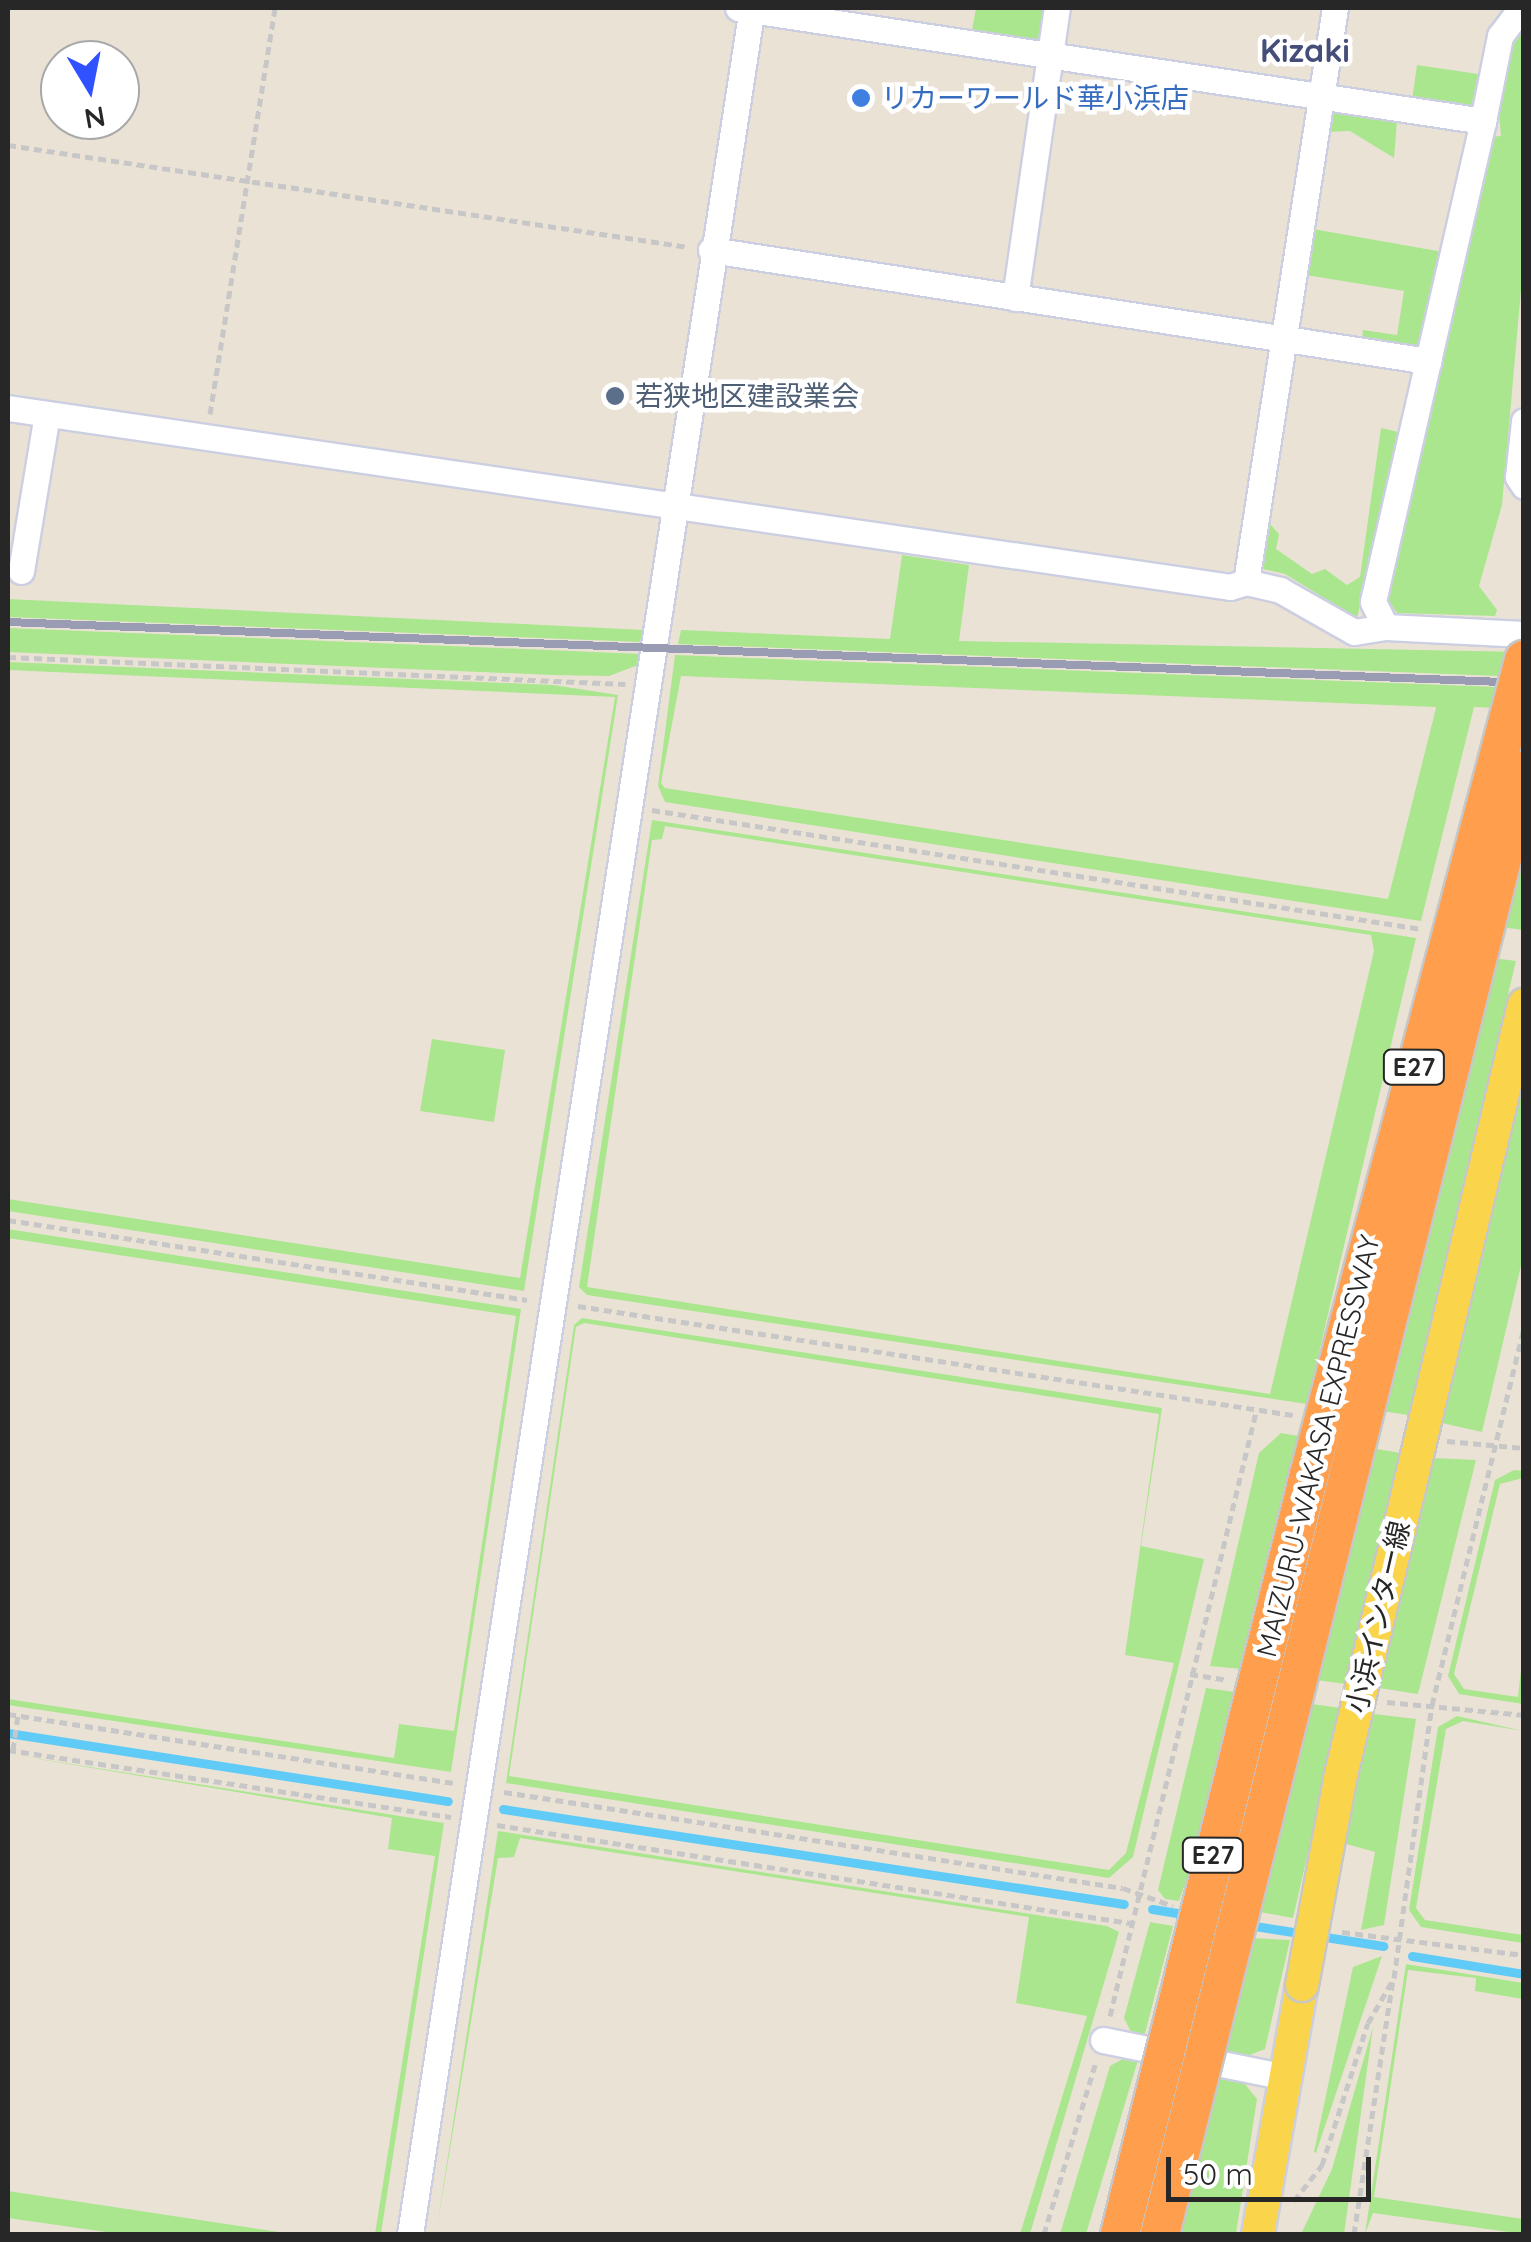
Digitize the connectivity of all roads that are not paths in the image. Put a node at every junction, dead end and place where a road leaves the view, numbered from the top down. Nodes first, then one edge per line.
1 (748, 8) edge
2 (1057, 8) edge
3 (1334, 8) edge
4 (1521, 8) edge
5 (1049, 56) junction
6 (1321, 97) junction
7 (1483, 121) junction
8 (711, 250) junction
9 (1015, 298) junction
10 (1284, 338) junction
11 (1428, 362) junction
12 (8, 408) edge
13 (47, 414) junction
14 (1524, 420) edge
15 (1524, 486) edge
16 (674, 503) junction
17 (21, 572) dead end
18 (1246, 582) junction
19 (1386, 626) junction
20 (1524, 634) edge
21 (1524, 660) edge
22 (1524, 771) edge
23 (1524, 1005) edge
24 (1103, 2040) road end
25 (1282, 2076) junction
26 (1259, 2227) edge
27 (410, 2234) edge
28 (1120, 2234) edge
29 (1160, 2234) edge

1 - 5 street
1 - 8 street
2 - 5 street
3 - 6 street
4 - 7 street
5 - 6 street
5 - 9 street
6 - 7 street
6 - 10 street
7 - 11 street
8 - 9 street
8 - 16 street
9 - 10 street
10 - 11 street
10 - 18 street
11 - 19 street
12 - 13 street
13 - 16 street
13 - 17 street
14 - 15 street
16 - 18 street
16 - 27 street
18 - 19 street
19 - 20 street
21 - 28 highway, MAIZURU-WAKASA EXPRESSWAY / E27, bridge
22 - 29 highway, MAIZURU-WAKASA EXPRESSWAY / E27, bridge
23 - 25 main road, 小浜インター線, bridge
24 - 25 street
25 - 26 main road, 小浜インター線

